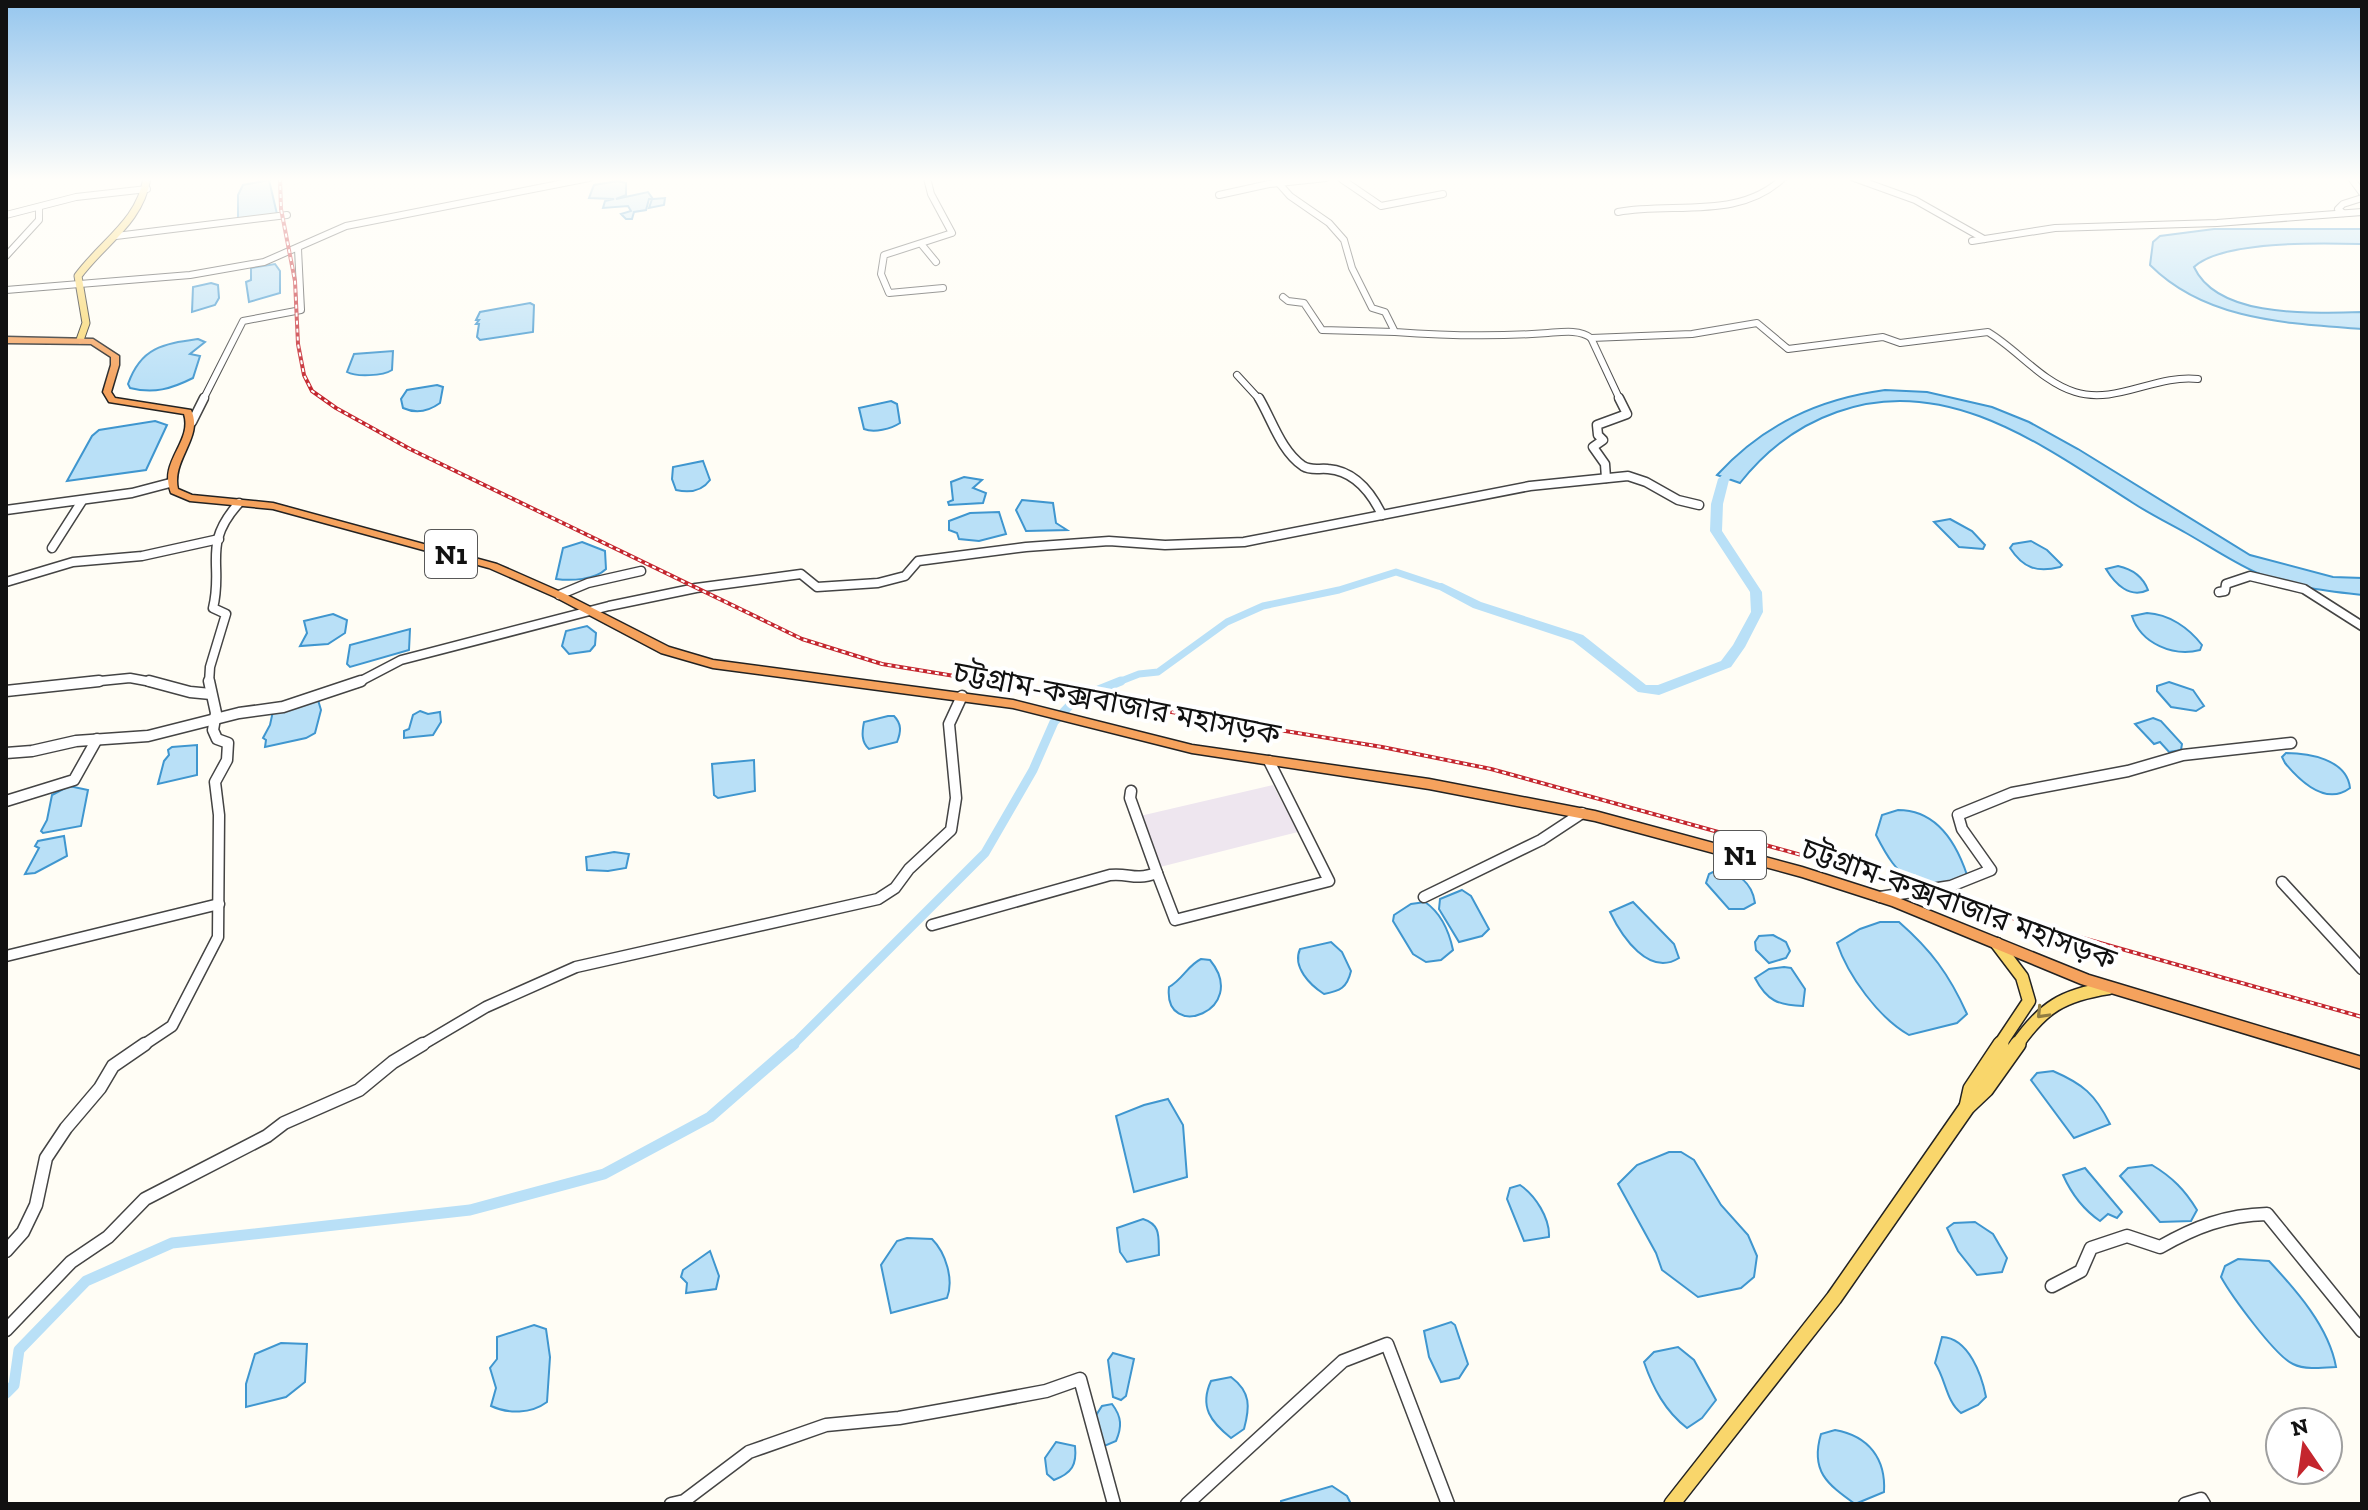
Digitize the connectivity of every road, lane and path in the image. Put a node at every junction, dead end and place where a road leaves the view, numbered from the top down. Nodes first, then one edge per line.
1 (103, 248) edge
2 (910, 248) edge
3 (925, 248) edge
4 (1346, 248) edge
5 (298, 249) joint
6 (936, 262) dead end
7 (81, 282) junction
8 (943, 288) dead end
9 (6, 290) edge
10 (1283, 297) dead end
11 (1395, 332) junction
12 (1591, 338) junction
13 (6, 340) edge
14 (80, 340) junction
15 (1237, 375) dead end
16 (2198, 379) dead end
17 (192, 422) junction
18 (1606, 478) junction
19 (170, 483) junction
20 (82, 501) junction
21 (239, 503) junction
22 (1699, 505) dead end
23 (6, 510) edge
24 (1382, 515) junction
25 (219, 539) junction
26 (52, 548) dead end
27 (641, 571) dead end
28 (6, 582) edge
29 (2219, 592) dead end
30 (559, 595) junction
31 (589, 612) junction
32 (2362, 626) edge
33 (6, 691) edge
34 (211, 694) junction
35 (962, 696) junction
36 (214, 721) junction
37 (97, 739) junction
38 (2291, 743) dead end
39 (6, 753) edge
40 (1269, 761) junction
41 (1131, 791) dead end
42 (6, 801) edge
43 (1582, 813) junction
44 (1157, 873) junction
45 (2282, 882) dead end
46 (1424, 897) dead end
47 (1880, 897) junction
48 (219, 904) junction
49 (932, 925) dead end
50 (1997, 943) junction
51 (6, 956) edge
52 (2362, 969) edge
53 (2113, 988) junction
54 (2362, 1063) edge
55 (1967, 1107) junction
56 (6, 1251) edge
57 (2052, 1286) dead end
58 (6, 1330) edge
59 (2362, 1331) edge
60 (671, 1504) edge
61 (1114, 1504) edge
62 (1187, 1504) edge
63 (1448, 1504) edge
64 (1672, 1504) edge
65 (2185, 1504) edge
66 (2204, 1504) edge

1 - 7 main road
2 - 8 street
3 - 6 street
4 - 11 street
5 - 7 street
5 - 17 street
7 - 9 street
7 - 14 main road
10 - 11 street
11 - 12 street
12 - 16 street
12 - 18 street
13 - 14 highway
14 - 17 highway
15 - 24 street
17 - 19 highway
18 - 22 street
18 - 24 street
19 - 20 street
19 - 21 highway, চট্টগ্রাম-কক্সবাজার মহাসড়ক / N1
20 - 23 street
20 - 26 street
21 - 25 street
21 - 30 highway, চট্টগ্রাম-কক্সবাজার মহাসড়ক / N1
24 - 31 street
25 - 28 street
25 - 34 street
27 - 30 street
29 - 32 street
30 - 31 highway, চট্টগ্রাম-কক্সবাজার মহাসড়ক / N1
31 - 35 highway, চট্টগ্রাম-কক্সবাজার মহাসড়ক / N1
31 - 36 street
33 - 34 street
34 - 36 street
35 - 40 highway, চট্টগ্রাম-কক্সবাজার মহাসড়ক / N1
35 - 58 street
36 - 37 street
36 - 48 street
37 - 39 street
37 - 42 street
38 - 47 street
40 - 43 highway, চট্টগ্রাম-কক্সবাজার মহাসড়ক / N1
40 - 44 street
41 - 44 street
43 - 46 street
43 - 47 highway, চট্টগ্রাম-কক্সবাজার মহাসড়ক / N1
44 - 49 street
45 - 52 street
47 - 50 highway, চট্টগ্রাম-কক্সবাজার মহাসড়ক / N1
48 - 51 street
48 - 56 street
50 - 53 highway, চট্টগ্রাম-কক্সবাজার মহাসড়ক / N1
50 - 55 main road
53 - 54 highway, চট্টগ্রাম-কক্সবাজার মহাসড়ক / N1
53 -> 55 main road
55 - 64 main road
57 - 59 street
60 - 61 street
62 - 63 street
65 - 66 street

